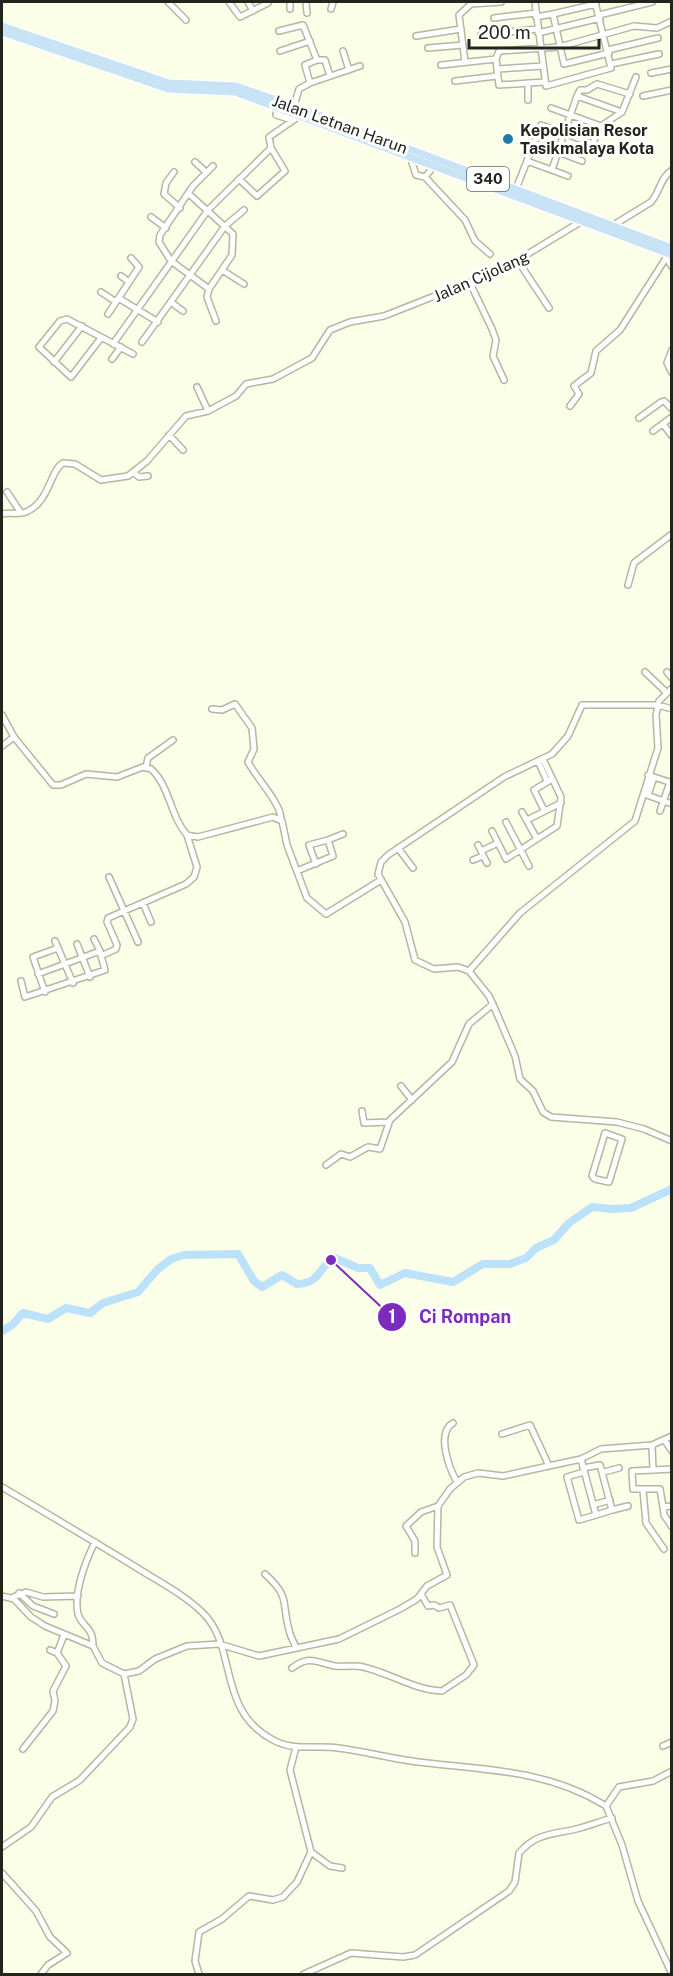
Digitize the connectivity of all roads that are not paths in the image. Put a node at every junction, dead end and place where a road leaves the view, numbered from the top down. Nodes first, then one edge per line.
1 (168, 2) edge
2 (229, 2) edge
3 (248, 2) edge
4 (269, 2) edge
5 (290, 2) edge
6 (306, 2) edge
7 (333, 2) edge
8 (501, 2) edge
9 (535, 2) edge
10 (652, 2) edge
11 (472, 3) edge
12 (596, 3) edge
13 (290, 9) dead end
14 (331, 9) dead end
15 (253, 11) junction
16 (307, 13) dead end
17 (553, 14) junction
18 (536, 15) junction
19 (600, 17) junction
20 (494, 18) dead end
21 (186, 20) dead end
22 (672, 21) edge
23 (2, 26) edge
24 (661, 27) junction
25 (461, 29) junction
26 (556, 30) junction
27 (537, 31) junction
28 (2, 32) edge
29 (279, 32) dead end
30 (436, 32) junction
31 (481, 35) dead end
32 (603, 35) junction
33 (416, 36) dead end
34 (310, 41) junction
35 (463, 45) junction
36 (559, 47) junction
37 (428, 48) dead end
38 (438, 48) junction
39 (542, 48) junction
40 (280, 51) dead end
41 (343, 51) dead end
42 (608, 51) junction
43 (70, 52) junction
44 (659, 54) dead end
45 (496, 59) junction
46 (317, 60) junction
47 (465, 62) junction
48 (611, 64) junction
49 (441, 65) dead end
50 (360, 66) dead end
51 (543, 66) junction
52 (672, 69) edge
53 (350, 70) junction
54 (651, 72) dead end
55 (497, 73) junction
56 (330, 76) junction
57 (636, 77) dead end
58 (455, 81) dead end
59 (544, 82) junction
60 (310, 83) junction
61 (528, 83) junction
62 (672, 90) edge
63 (630, 94) junction
64 (577, 96) junction
65 (643, 96) dead end
66 (528, 100) dead end
67 (294, 106) junction
68 (277, 107) junction
69 (551, 108) dead end
70 (622, 112) junction
71 (303, 113) junction
72 (570, 115) junction
73 (292, 120) junction
74 (599, 126) junction
75 (564, 133) junction
76 (534, 142) junction
77 (272, 148) junction
78 (407, 152) junction
79 (558, 152) junction
80 (527, 161) junction
81 (582, 161) dead end
82 (195, 162) dead end
83 (435, 165) junction
84 (213, 166) dead end
85 (552, 170) junction
86 (672, 170) edge
87 (174, 172) dead end
88 (206, 172) junction
89 (568, 176) dead end
90 (425, 177) junction
91 (239, 179) junction
92 (516, 189) junction
93 (189, 194) junction
94 (536, 200) junction
95 (180, 207) junction
96 (208, 210) junction
97 (244, 210) dead end
98 (151, 217) dead end
99 (582, 221) junction
100 (225, 226) junction
101 (612, 226) junction
102 (165, 228) junction
103 (632, 237) junction
104 (669, 253) edge
105 (490, 254) dead end
106 (131, 258) dead end
107 (171, 261) junction
108 (518, 261) junction
109 (672, 267) edge
110 (222, 270) junction
111 (191, 275) junction
112 (121, 276) dead end
113 (129, 282) junction
114 (470, 283) junction
115 (243, 284) dead end
116 (209, 289) junction
117 (101, 292) dead end
118 (118, 301) junction
119 (172, 303) junction
120 (549, 308) dead end
121 (138, 311) junction
122 (183, 311) dead end
123 (108, 314) dead end
124 (216, 321) dead end
125 (158, 322) junction
126 (82, 326) junction
127 (101, 338) junction
128 (142, 342) dead end
129 (113, 344) junction
130 (121, 347) junction
131 (672, 350) edge
132 (133, 354) dead end
133 (112, 360) dead end
134 (54, 362) junction
135 (672, 373) edge
136 (504, 380) dead end
137 (197, 387) dead end
138 (570, 406) dead end
139 (672, 409) edge
140 (208, 411) junction
141 (672, 417) edge
142 (639, 418) dead end
143 (663, 424) junction
144 (654, 431) dead end
145 (169, 435) junction
146 (672, 436) edge
147 (183, 450) dead end
148 (134, 472) junction
149 (148, 476) dead end
150 (7, 492) dead end
151 (21, 513) junction
152 (2, 514) edge
153 (672, 534) edge
154 (628, 585) dead end
155 (645, 672) dead end
156 (667, 672) dead end
157 (672, 678) edge
158 (669, 690) edge
159 (658, 705) junction
160 (212, 709) dead end
161 (672, 709) edge
162 (2, 715) edge
163 (14, 738) junction
164 (173, 740) dead end
165 (2, 746) edge
166 (540, 760) junction
167 (146, 767) junction
168 (651, 776) junction
169 (550, 780) junction
170 (671, 782) edge
171 (646, 795) junction
172 (663, 801) junction
173 (561, 803) junction
174 (672, 804) edge
175 (544, 810) junction
176 (660, 811) dead end
177 (522, 812) dead end
178 (281, 820) junction
179 (527, 820) junction
180 (506, 822) dead end
181 (492, 831) dead end
182 (343, 834) dead end
183 (187, 835) junction
184 (537, 839) junction
185 (328, 840) junction
186 (498, 843) junction
187 (478, 845) dead end
188 (398, 848) junction
189 (522, 850) junction
190 (482, 854) junction
191 (473, 860) dead end
192 (487, 863) dead end
193 (316, 864) junction
194 (529, 866) dead end
195 (413, 868) dead end
196 (297, 871) junction
197 (109, 877) dead end
198 (381, 880) junction
199 (143, 903) junction
200 (125, 911) junction
201 (151, 922) dead end
202 (94, 939) dead end
203 (138, 942) dead end
204 (77, 944) dead end
205 (100, 954) junction
206 (82, 958) junction
207 (66, 967) junction
208 (469, 971) junction
209 (39, 975) junction
210 (90, 976) junction
211 (21, 981) dead end
212 (73, 983) junction
213 (45, 992) junction
214 (493, 1004) junction
215 (401, 1086) dead end
216 (412, 1100) junction
217 (363, 1111) dead end
218 (388, 1122) junction
219 (617, 1122) junction
220 (614, 1135) junction
221 (672, 1141) edge
222 (326, 1164) dead end
223 (453, 1423) dead end
224 (502, 1434) dead end
225 (672, 1436) edge
226 (665, 1441) junction
227 (652, 1445) junction
228 (672, 1451) edge
229 (581, 1459) junction
230 (549, 1466) junction
231 (619, 1468) dead end
232 (672, 1469) edge
233 (584, 1470) junction
234 (653, 1470) junction
235 (604, 1472) junction
236 (457, 1482) junction
237 (2, 1487) edge
238 (644, 1490) junction
239 (610, 1500) junction
240 (593, 1505) junction
241 (438, 1506) junction
242 (628, 1506) dead end
243 (672, 1506) edge
244 (663, 1507) junction
245 (612, 1510) junction
246 (596, 1515) junction
247 (672, 1527) edge
248 (93, 1546) junction
249 (664, 1549) dead end
250 (415, 1553) dead end
251 (265, 1574) dead end
252 (19, 1593) junction
253 (421, 1594) junction
254 (2, 1596) edge
255 (78, 1596) junction
256 (11, 1598) junction
257 (54, 1614) dead end
258 (64, 1635) junction
259 (219, 1644) junction
260 (93, 1646) junction
261 (296, 1648) junction
262 (50, 1650) dead end
263 (57, 1653) junction
264 (292, 1668) dead end
265 (124, 1674) junction
266 (672, 1742) edge
267 (663, 1746) dead end
268 (296, 1747) junction
269 (23, 1749) dead end
270 (672, 1771) edge
271 (606, 1806) junction
272 (612, 1818) junction
273 (2, 1847) edge
274 (311, 1852) junction
275 (342, 1868) dead end
276 (2, 1873) edge
277 (41, 1974) edge
278 (199, 1974) edge
279 (304, 1974) edge
280 (672, 1974) edge

1 - 21 street
2 - 15 street
3 - 15 street
4 - 15 street
5 - 13 street
6 - 16 street
7 - 14 street
8 - 11 street
9 - 18 street
10 - 19 street
11 - 25 street
12 - 17 street
12 - 19 street
17 - 18 street
17 - 26 street
18 - 20 street
18 - 27 street
19 - 26 street
19 - 32 street
22 - 24 street
23 - 43 main road, Jalan Letnan Harun / 340
24 - 32 street
24 - 42 street
25 - 30 street
25 - 35 street
26 - 27 street
26 - 36 street
27 - 31 street
27 - 39 street
28 - 43 main road, Jalan Letnan Harun / 340
29 - 34 street
30 - 33 street
30 - 38 street
32 - 36 street
32 - 42 street
34 - 40 street
34 - 46 street
35 - 38 street
35 - 47 street
36 - 39 street
36 - 42 street
37 - 38 street
39 - 45 street
39 - 51 street
41 - 53 street
42 - 48 street
43 - 67 main road, Jalan Letnan Harun / 340
43 - 68 main road, Jalan Letnan Harun / 340
44 - 48 street
45 - 47 street
45 - 55 street
46 - 56 street
46 - 60 street
47 - 49 street
48 - 59 street
50 - 53 street
51 - 55 street
51 - 59 street
52 - 54 street
53 - 56 street
55 - 58 street
55 - 61 street
56 - 60 street
57 - 63 street
59 - 61 street
60 - 67 street
61 - 66 street
62 - 65 street
63 - 64 street
63 - 70 street
64 - 70 street
64 - 72 street
67 - 71 main road, Jalan Letnan Harun / 340
68 - 71 main road, Jalan Letnan Harun / 340
68 - 73 street
69 - 72 street
70 - 74 street
71 - 73 street
71 - 78 main road, Jalan Letnan Harun / 340
72 - 74 street
72 - 75 street
73 - 77 street
74 - 75 street
75 - 76 street
75 - 79 street
76 - 79 street
76 - 80 street
77 - 91 street
77 - 91 street
78 - 83 main road, Jalan Letnan Harun / 340
78 - 90 street
78 - 92 main road, Jalan Letnan Harun / 340
79 - 81 street
79 - 85 street
80 - 85 street
80 - 92 street
82 - 88 street
83 - 90 street
83 - 94 main road, Jalan Letnan Harun / 340
84 - 88 street
85 - 89 street
86 - 101 street
87 - 95 street
88 - 93 street
90 - 105 street
91 - 96 street
92 - 94 main road, Jalan Letnan Harun / 340
93 - 95 street
93 - 96 street
94 - 99 main road, Jalan Letnan Harun / 340
94 - 101 main road, Jalan Letnan Harun / 340
95 - 102 street
96 - 100 street
96 - 107 street
97 - 100 street
98 - 102 street
99 - 103 main road, Jalan Letnan Harun / 340
99 - 108 street, Jalan Cijolang
100 - 110 street
100 - 111 street
101 - 103 main road, Jalan Letnan Harun / 340
102 - 107 street
103 - 104 main road, Jalan Letnan Harun / 340
104 - 109 street
104 - 138 street
106 - 113 street
107 - 111 street
107 - 121 street
108 - 114 street, Jalan Cijolang
108 - 120 street
110 - 115 street
110 - 116 street
111 - 116 street
111 - 119 street
112 - 113 street
113 - 118 street
114 - 136 street
114 - 140 street, Jalan Cijolang
116 - 124 street
117 - 118 street
118 - 121 street
118 - 123 street
119 - 122 street
119 - 125 street
121 - 125 street
121 - 129 street
125 - 128 street
126 - 127 street
126 - 134 street
126 - 134 street
127 - 129 street
127 - 134 street
129 - 130 street
130 - 132 street
130 - 133 street
131 - 135 street
137 - 140 street
139 - 142 street
140 - 145 street, Jalan Cijolang
141 - 143 street
143 - 144 street
143 - 146 street
145 - 147 street
145 - 148 street, Jalan Cijolang
148 - 149 street
148 - 151 street
150 - 151 street
151 - 152 street
153 - 154 street
155 - 158 street
156 - 157 street
158 - 159 street
159 - 161 street
159 - 166 street
159 - 168 street
160 - 178 street
162 - 163 street
163 - 165 street
163 - 167 street
164 - 167 street
166 - 169 street
166 - 188 street
167 - 183 street
168 - 170 street
168 - 171 street
169 - 173 street
169 - 175 street
170 - 172 street
171 - 172 street
171 - 208 street
172 - 174 street
172 - 176 street
173 - 175 street
173 - 184 street
175 - 179 street
177 - 179 street
178 - 183 street
178 - 196 street
179 - 184 street
180 - 189 street
181 - 186 street
182 - 185 street
183 - 199 street
184 - 189 street
185 - 193 street
185 - 193 street
186 - 189 street
186 - 190 street
187 - 190 street
188 - 195 street
188 - 198 street
189 - 194 street
190 - 191 street
190 - 192 street
193 - 196 street
196 - 198 street
197 - 200 street
198 - 208 street
199 - 200 street
199 - 201 street
200 - 203 street
200 - 205 street
202 - 205 street
204 - 206 street
205 - 206 street
205 - 210 street
206 - 207 street
206 - 210 street
207 - 209 street
207 - 209 street
207 - 212 street
208 - 214 street
209 - 213 street
210 - 212 street
211 - 213 street
212 - 213 street
214 - 216 street
214 - 219 street
215 - 216 street
216 - 218 street
217 - 218 street
218 - 222 street
219 - 220 street
219 - 221 street
220 - 220 street
223 - 236 street
224 - 230 street
225 - 226 street
226 - 227 street
226 - 228 street
227 - 229 street
227 - 234 street
229 - 230 street
229 - 233 street
230 - 236 street
231 - 235 street
232 - 234 street
233 - 235 street
233 - 240 street
233 - 246 street
234 - 238 street
235 - 239 street
236 - 241 street
237 - 248 street
238 - 244 street
238 - 249 street
239 - 240 street
239 - 245 street
240 - 246 street
241 - 250 street
241 - 253 street
242 - 245 street
243 - 244 street
244 - 247 street
245 - 246 street
248 - 255 street
248 - 259 street
251 - 261 street
252 - 255 street
252 - 256 street
252 - 257 street
253 - 261 street
253 - 264 street
254 - 256 street
255 - 260 street
256 - 258 street
258 - 260 street
258 - 263 street
259 - 261 street
259 - 265 street
259 - 268 street
260 - 265 street
262 - 263 street
263 - 269 street
265 - 273 street
266 - 267 street
268 - 271 street
268 - 274 street
270 - 271 street
271 - 272 street
272 - 279 street
272 - 280 street
274 - 275 street
274 - 278 street
276 - 277 street

